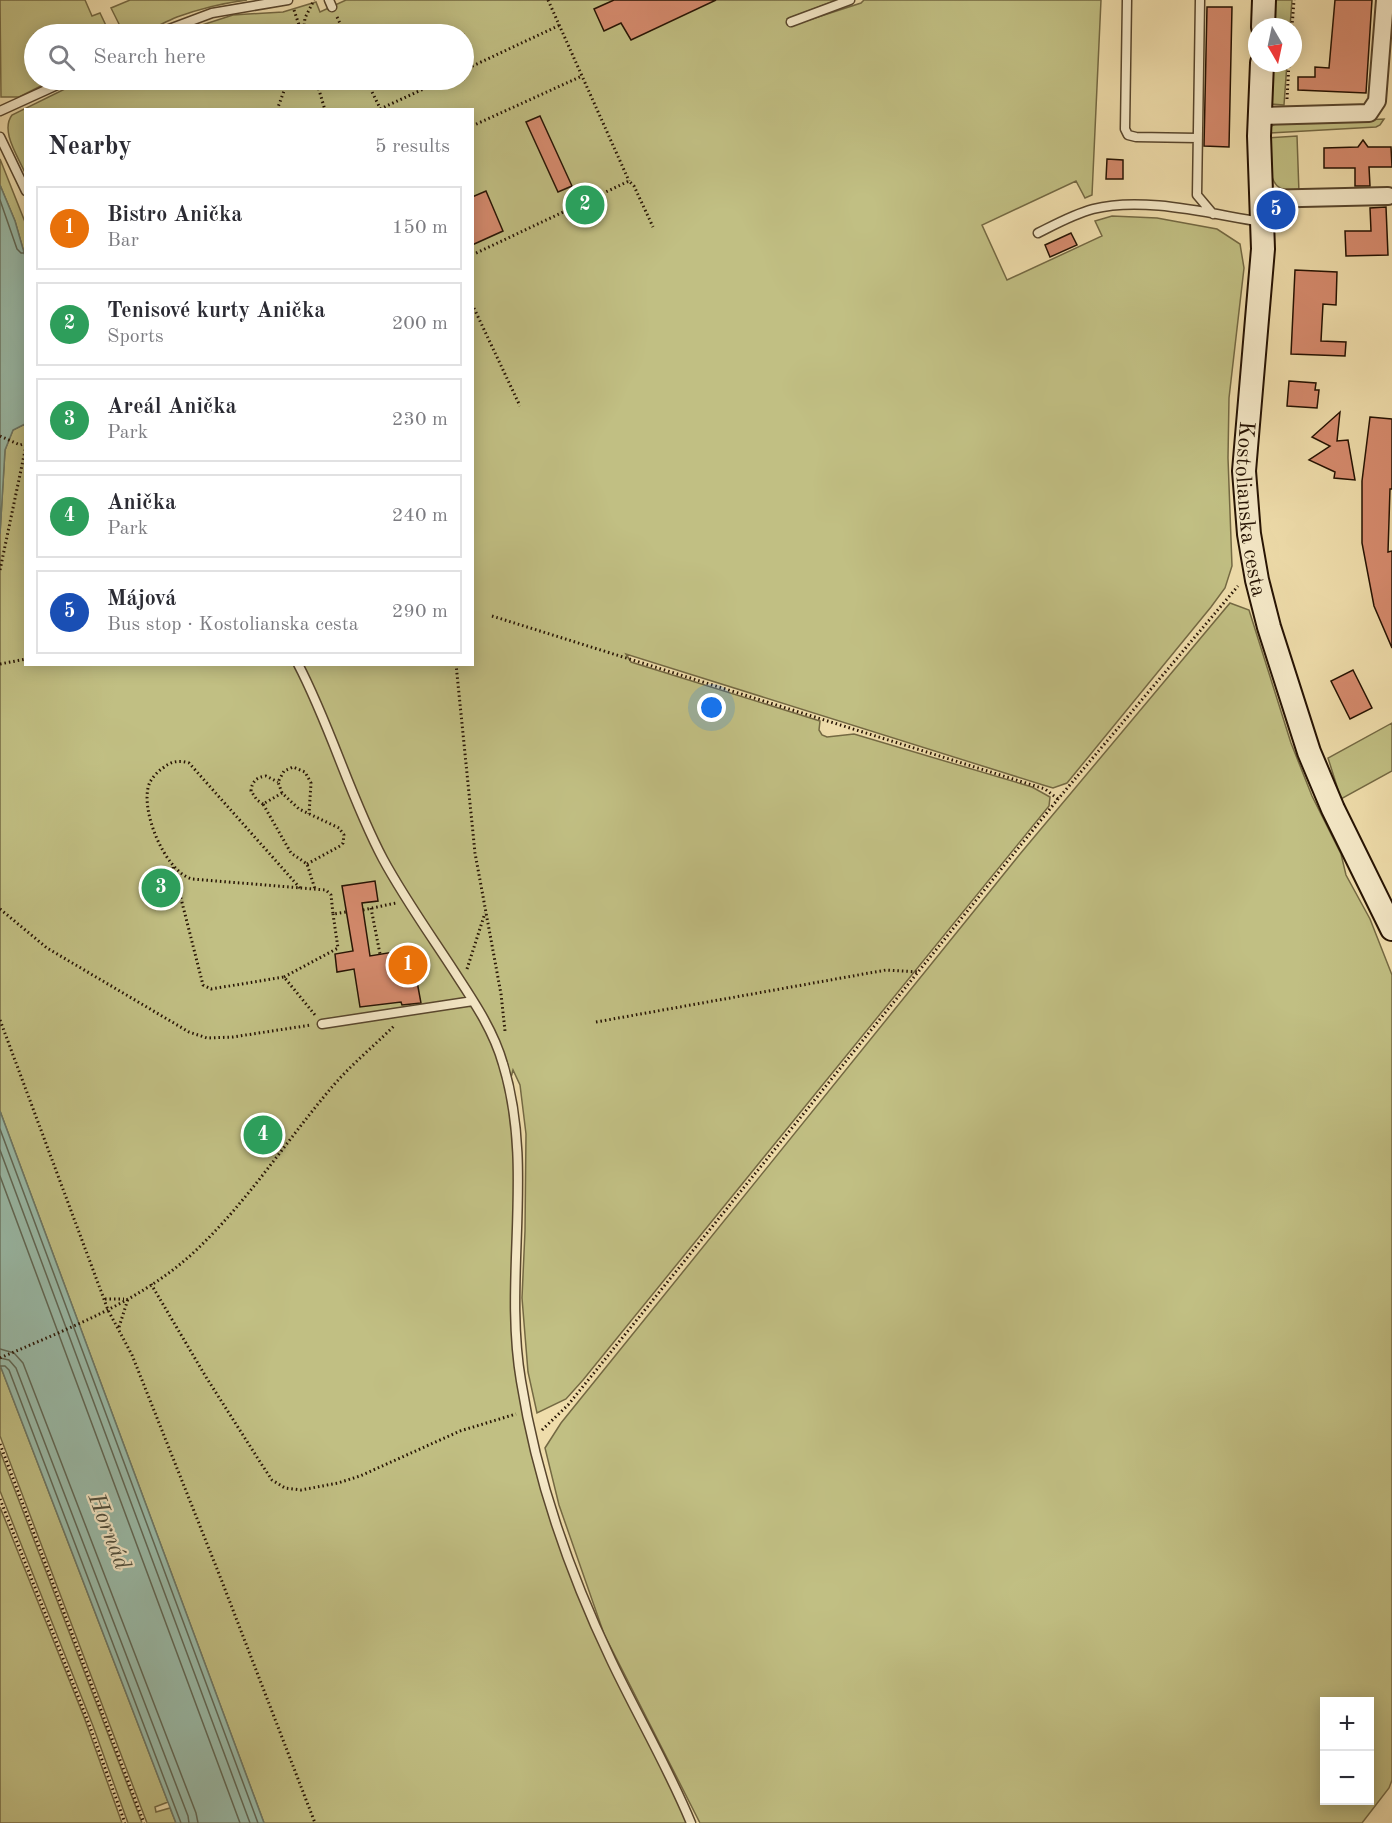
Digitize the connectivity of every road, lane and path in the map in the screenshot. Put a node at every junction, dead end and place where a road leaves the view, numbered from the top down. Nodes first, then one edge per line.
1 (289, 0) edge
2 (314, 0) edge
3 (548, 0) edge
4 (850, 0) edge
5 (1127, 0) edge
6 (1200, 0) edge
7 (1264, 0) edge
8 (1294, 0) edge
9 (1385, 0) edge
10 (331, 3) edge
11 (1263, 18) edge
12 (1293, 18) edge
13 (791, 22) dead end
14 (183, 24) edge
15 (298, 24) edge
16 (304, 24) edge
17 (340, 24) edge
18 (560, 25) junction
19 (474, 65) edge
20 (1262, 72) edge
21 (1289, 72) edge
22 (582, 76) junction
23 (46, 90) edge
24 (284, 90) edge
25 (319, 90) edge
26 (371, 90) edge
27 (422, 90) edge
28 (278, 108) edge
29 (324, 108) edge
30 (380, 108) edge
31 (382, 108) edge
32 (0, 111) edge
33 (1260, 116) junction
34 (1286, 116) junction
35 (474, 125) edge
36 (0, 137) edge
37 (1197, 138) junction
38 (629, 181) junction
39 (24, 187) edge
40 (1388, 196) dead end
41 (1261, 199) junction
42 (1213, 214) junction
43 (1262, 222) junction
44 (653, 227) dead end
45 (1038, 233) dead end
46 (474, 254) edge
47 (474, 308) edge
48 (520, 406) dead end
49 (0, 436) edge
50 (24, 445) edge
51 (24, 455) edge
52 (0, 570) edge
53 (1257, 580) junction
54 (492, 616) dead end
55 (24, 659) edge
56 (0, 664) edge
57 (299, 666) edge
58 (456, 666) edge
59 (278, 782) junction
60 (282, 794) junction
61 (1058, 799) junction
62 (263, 804) junction
63 (309, 814) junction
64 (307, 864) junction
65 (173, 866) junction
66 (300, 888) junction
67 (315, 889) junction
68 (405, 897) junction
69 (371, 908) junction
70 (0, 909) edge
71 (363, 910) dead end
72 (486, 911) junction
73 (346, 912) dead end
74 (333, 914) junction
75 (1392, 929) edge
76 (380, 954) dead end
77 (918, 972) junction
78 (284, 976) junction
79 (464, 986) junction
80 (473, 1001) junction
81 (409, 1011) junction
82 (313, 1012) dead end
83 (0, 1020) edge
84 (596, 1022) dead end
85 (322, 1024) joint
86 (498, 1047) junction
87 (151, 1284) junction
88 (105, 1299) junction
89 (127, 1299) junction
90 (108, 1310) junction
91 (118, 1329) junction
92 (0, 1358) edge
93 (527, 1412) junction
94 (533, 1438) junction
95 (0, 1444) edge
96 (0, 1499) edge
97 (125, 1823) edge
98 (144, 1823) edge
99 (315, 1823) edge
100 (691, 1823) edge

1 - 14 lane
1 - 15 path
2 - 16 path
3 - 18 path
4 - 13 lane
5 - 37 lane
6 - 37 lane
7 - 11 street
8 - 12 path
9 - 34 street
10 - 17 path
18 - 19 path
18 - 22 path
20 - 33 street, Kostolianska cesta
21 - 34 path
22 - 35 path
22 - 38 path
23 - 32 lane
24 - 28 path
25 - 29 path
26 - 30 path
27 - 31 path
33 - 34 street
33 - 41 street, Kostolianska cesta
36 - 39 lane
37 - 42 lane
38 - 44 path
38 - 46 path
40 - 41 street
41 - 43 street, Kostolianska cesta
42 - 43 lane
42 - 45 lane
43 - 53 street, Kostolianska cesta
47 - 48 path
49 - 50 path
51 - 52 path
53 - 61 path
53 - 75 street, Kostolianska cesta
54 - 61 path
55 - 56 path
57 - 68 lane
58 - 72 path
59 - 60 path
59 - 62 path
59 - 63 path
60 - 62 path
60 - 63 path
61 - 77 path
62 - 64 path
63 - 64 path
64 - 67 path
65 - 66 path
65 - 66 path
65 - 78 path
66 - 67 path
67 - 74 path
68 - 69 path
68 - 79 lane
69 - 71 path
69 - 76 path
70 - 85 path
72 - 79 path
72 - 86 path
73 - 74 path
74 - 78 path
77 - 84 path
77 - 94 path
78 - 82 path
79 - 80 lane
80 - 81 lane
80 - 86 lane
81 - 85 lane
81 - 87 path
83 - 88 path
86 - 93 lane
87 - 89 path
87 - 93 path
88 - 89 path
88 - 90 path
89 - 90 path
89 - 91 path
90 - 91 path
90 - 92 path
91 - 99 path
93 - 94 lane
94 - 100 lane
95 - 98 path
96 - 97 path

